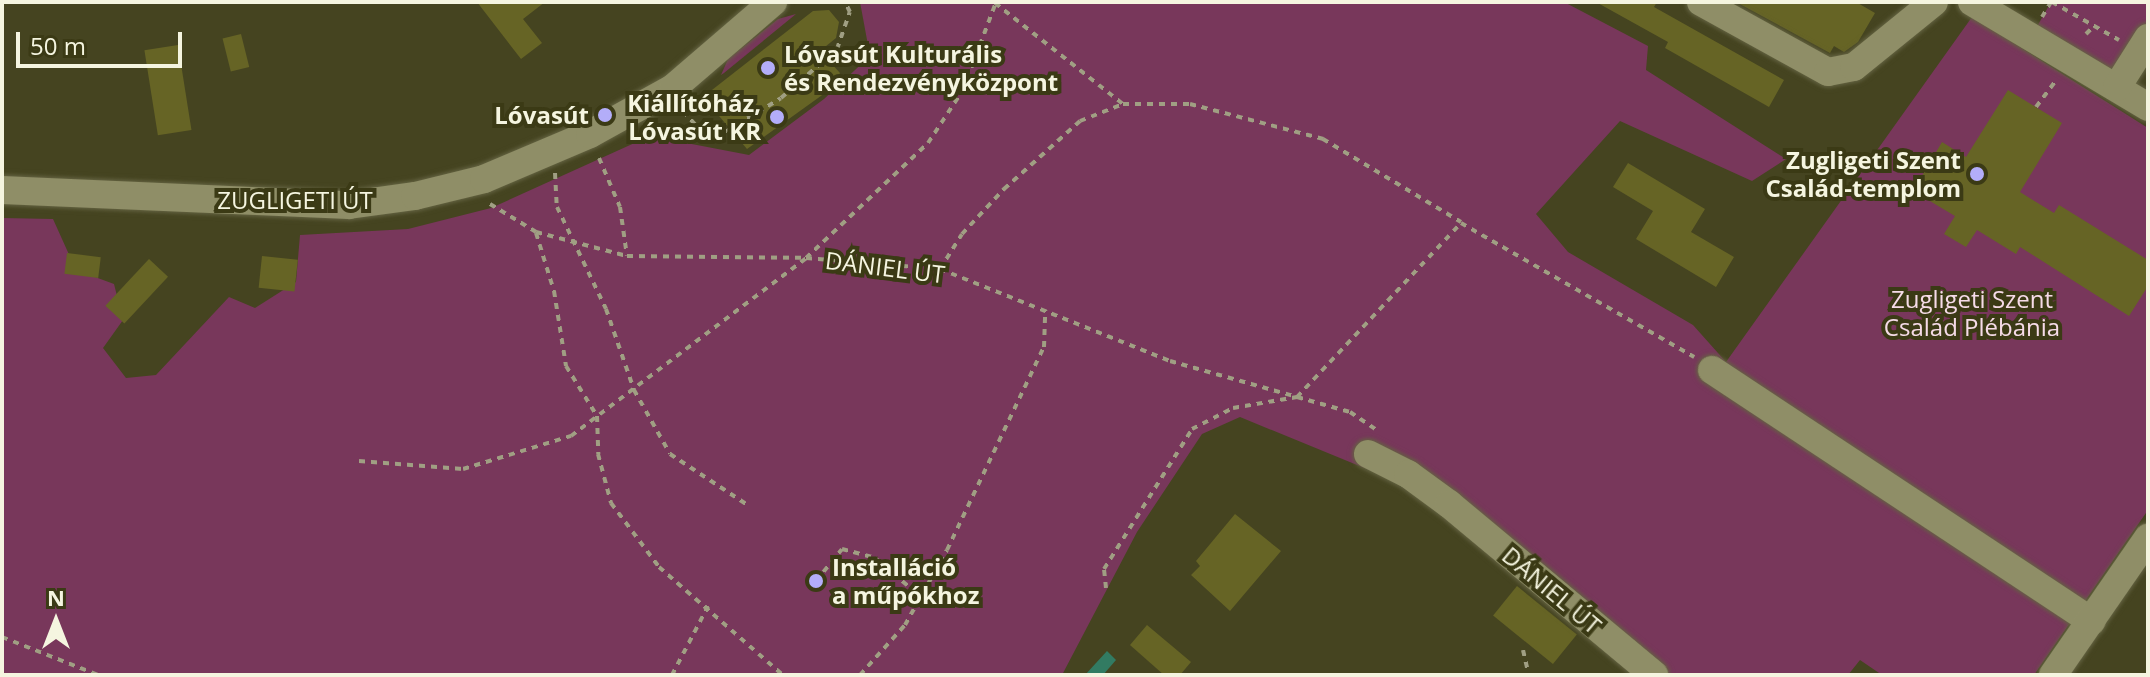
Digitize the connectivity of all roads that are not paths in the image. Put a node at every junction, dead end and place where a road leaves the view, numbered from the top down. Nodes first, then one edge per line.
1 (773, 2) edge
2 (1701, 2) edge
3 (1934, 2) edge
4 (1972, 2) edge
5 (2136, 41) edge
6 (2117, 87) junction
7 (2148, 107) edge
8 (2, 190) edge
9 (1712, 370) road end
10 (1378, 446) road end
11 (2148, 538) edge
12 (2091, 621) junction
13 (1654, 675) edge
14 (2053, 675) edge

1 - 8 street, ZUGLIGETI ÚT
2 - 3 street
4 - 6 street
5 - 6 street
6 - 7 street
9 - 12 street
10 - 13 street, DÁNIEL ÚT
11 - 12 street
12 - 14 street

